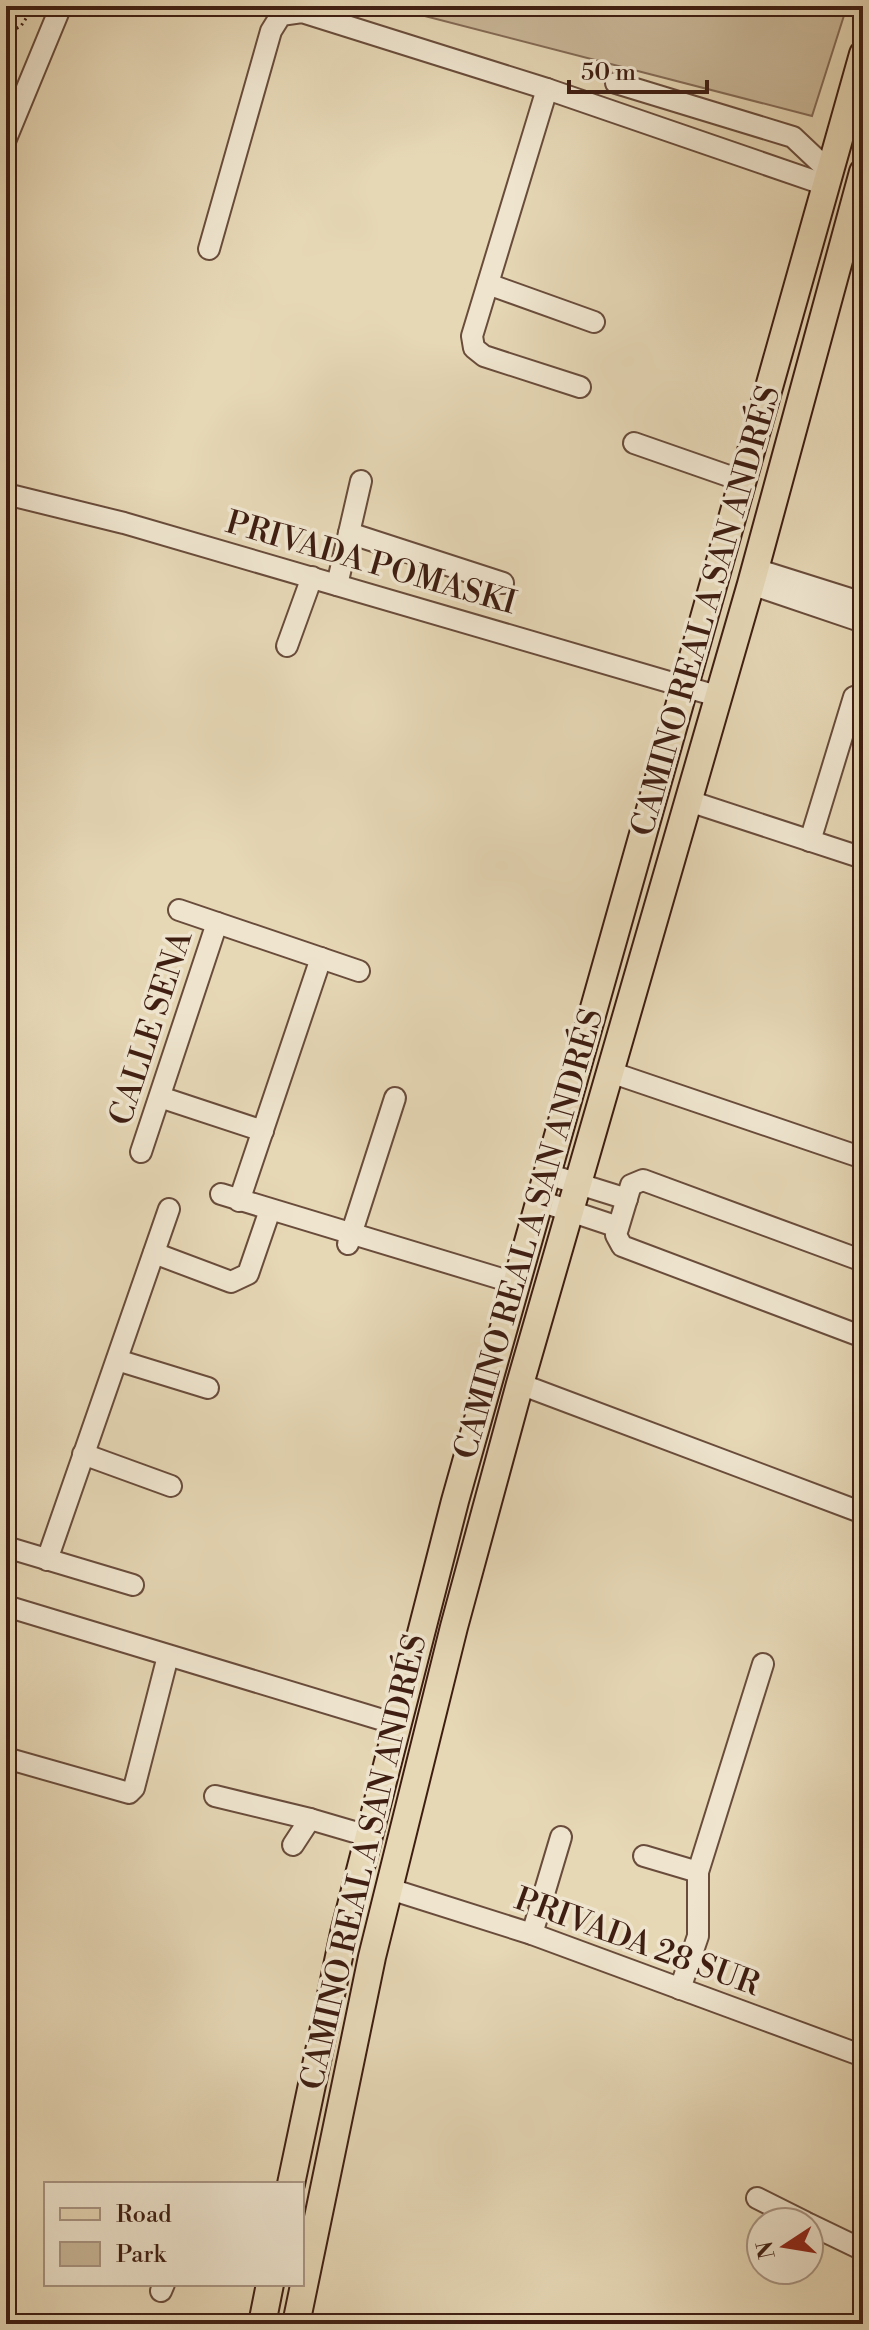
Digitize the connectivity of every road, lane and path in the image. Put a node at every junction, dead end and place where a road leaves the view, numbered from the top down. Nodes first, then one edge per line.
1 (34, 6) edge
2 (61, 6) edge
3 (6, 34) edge
4 (863, 54) edge
5 (616, 83) dead end
6 (547, 89) junction
7 (6, 139) edge
8 (863, 172) edge
9 (828, 179) junction
10 (209, 249) dead end
11 (488, 284) junction
12 (594, 322) dead end
13 (580, 387) dead end
14 (755, 437) junction
15 (634, 443) dead end
16 (788, 446) junction
17 (361, 481) dead end
18 (743, 481) junction
19 (6, 494) edge
20 (349, 533) junction
21 (753, 576) junction
22 (312, 577) junction
23 (503, 583) dead end
24 (337, 585) junction
25 (863, 603) edge
26 (863, 622) edge
27 (287, 646) dead end
28 (684, 684) junction
29 (717, 696) junction
30 (854, 697) dead end
31 (689, 801) junction
32 (810, 841) junction
33 (863, 857) edge
34 (179, 910) dead end
35 (217, 923) junction
36 (321, 958) junction
37 (359, 971) dead end
38 (610, 1072) junction
39 (160, 1097) junction
40 (395, 1098) dead end
41 (263, 1131) junction
42 (141, 1152) dead end
43 (863, 1158) edge
44 (547, 1174) junction
45 (578, 1184) junction
46 (632, 1189) junction
47 (540, 1201) junction
48 (169, 1209) dead end
49 (270, 1210) junction
50 (570, 1210) junction
51 (618, 1234) junction
52 (350, 1239) junction
53 (154, 1253) junction
54 (863, 1261) edge
55 (514, 1289) junction
56 (863, 1337) edge
57 (117, 1360) junction
58 (520, 1384) junction
59 (208, 1388) dead end
60 (83, 1454) junction
61 (171, 1486) dead end
62 (863, 1513) edge
63 (6, 1547) edge
64 (47, 1560) junction
65 (133, 1585) dead end
66 (6, 1606) edge
67 (168, 1656) junction
68 (763, 1664) dead end
69 (396, 1724) junction
70 (6, 1758) edge
71 (215, 1796) dead end
72 (310, 1819) junction
73 (368, 1836) junction
74 (561, 1837) dead end
75 (293, 1845) dead end
76 (644, 1856) dead end
77 (698, 1872) junction
78 (390, 1889) junction
79 (532, 1934) junction
80 (340, 1949) junction
81 (372, 1957) junction
82 (680, 1989) junction
83 (862, 2052) edge
84 (291, 2182) edge
85 (757, 2198) dead end
86 (773, 2206) edge
87 (825, 2232) edge
88 (863, 2250) edge
89 (304, 2285) edge
90 (270, 2286) edge
91 (304, 2286) edge
92 (262, 2324) edge
93 (296, 2324) edge

1 - 3 path
2 - 7 street
4 - 9 main road, CAMINO REAL A SAN ANDRÉS
5 - 9 street
6 - 9 street
6 - 10 street
6 - 11 street
8 - 16 main road, CAMINO REAL A SAN ANDRÉS
9 - 14 main road, CAMINO REAL A SAN ANDRÉS
11 - 12 street
11 - 13 street
14 - 16 main road
14 - 18 main road, CAMINO REAL A SAN ANDRÉS
15 - 18 street
16 - 21 main road, CAMINO REAL A SAN ANDRÉS
17 - 20 street
18 - 28 main road, CAMINO REAL A SAN ANDRÉS
19 - 22 street, PRIVADA POMASKI
20 - 23 street
20 - 24 street
21 - 25 street
21 - 26 street
21 - 29 main road, CAMINO REAL A SAN ANDRÉS
22 - 24 street, PRIVADA POMASKI
22 - 27 street
24 - 28 street, PRIVADA POMASKI
28 - 29 street, PRIVADA POMASKI
28 - 44 main road, CAMINO REAL A SAN ANDRÉS
29 - 31 main road, CAMINO REAL A SAN ANDRÉS
30 - 32 street
31 - 32 street
31 - 38 main road, CAMINO REAL A SAN ANDRÉS
32 - 33 street
34 - 35 street
35 - 36 street
35 - 39 street, CALLE SENA
36 - 37 street
36 - 41 street
38 - 43 street
38 - 45 main road, CAMINO REAL A SAN ANDRÉS
39 - 41 street
39 - 42 street, CALLE SENA
40 - 52 street
41 - 49 street
44 - 45 street
44 - 47 main road, CAMINO REAL A SAN ANDRÉS
45 - 46 street
45 - 50 main road, CAMINO REAL A SAN ANDRÉS
46 - 51 street
46 - 54 street
47 - 50 street
47 - 55 main road, CAMINO REAL A SAN ANDRÉS
48 - 53 street
49 - 52 street
49 - 53 street
50 - 51 street
50 - 58 main road, CAMINO REAL A SAN ANDRÉS
51 - 56 street
52 - 55 street
53 - 57 street
55 - 69 main road, CAMINO REAL A SAN ANDRÉS
57 - 59 street
57 - 60 street
58 - 62 street
58 - 78 main road, CAMINO REAL A SAN ANDRÉS
60 - 61 street
60 - 64 street
63 - 64 street
64 - 65 street
66 - 67 street
67 - 69 street
67 - 70 street
68 - 77 street
69 - 73 main road, CAMINO REAL A SAN ANDRÉS
71 - 72 street
72 - 73 street
72 - 75 street
73 - 80 main road, CAMINO REAL A SAN ANDRÉS
74 - 79 street
76 - 77 street
77 - 82 street
78 - 79 street, PRIVADA 28 SUR
78 - 81 main road, CAMINO REAL A SAN ANDRÉS
79 - 82 street, PRIVADA 28 SUR
80 - 81 main road
80 - 84 main road, CAMINO REAL A SAN ANDRÉS
81 - 89 main road, CAMINO REAL A SAN ANDRÉS
82 - 83 street, PRIVADA 28 SUR
85 - 86 street
87 - 88 street
90 - 92 main road
91 - 93 main road, CAMINO REAL A SAN ANDRÉS

